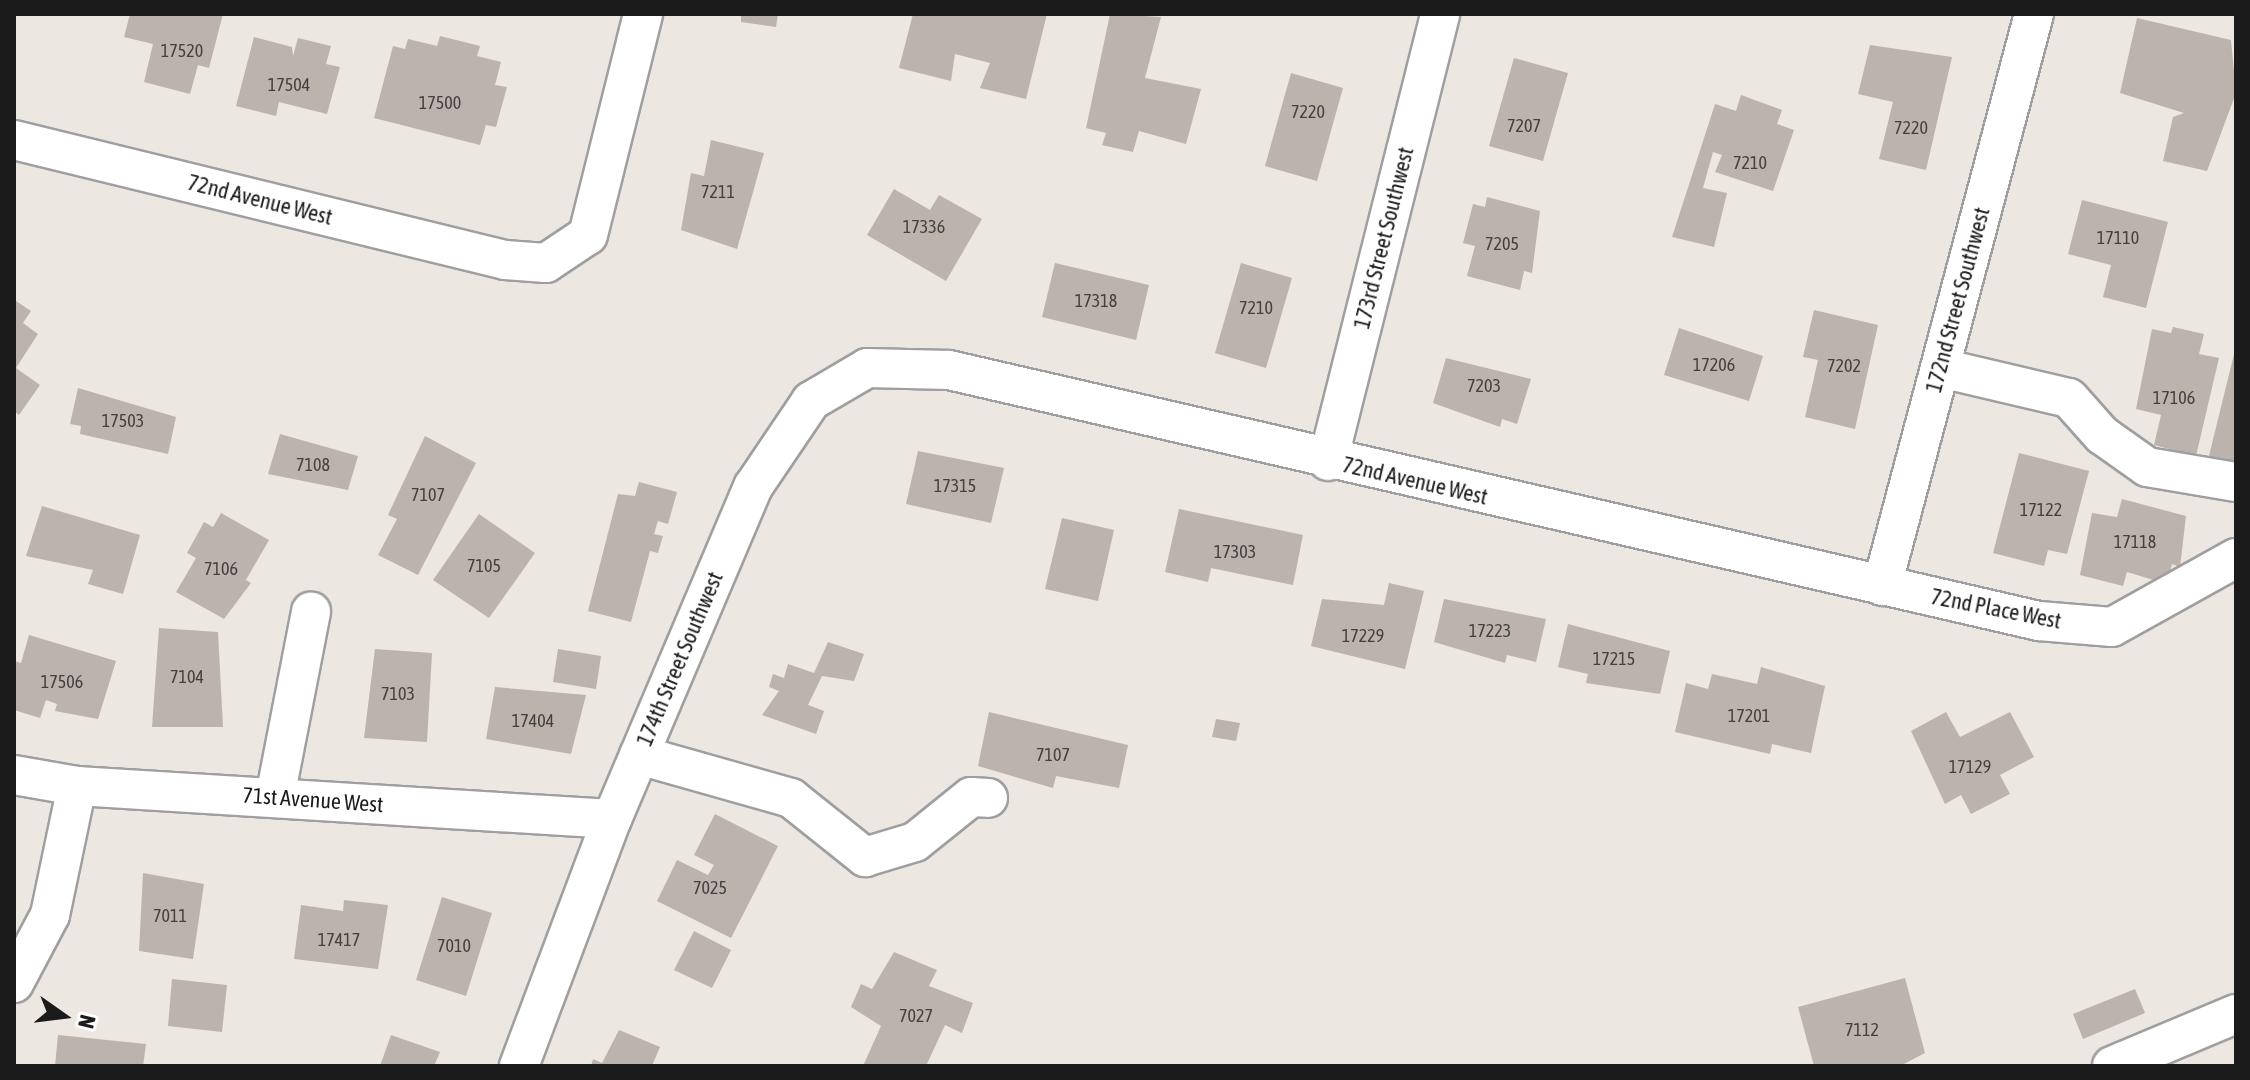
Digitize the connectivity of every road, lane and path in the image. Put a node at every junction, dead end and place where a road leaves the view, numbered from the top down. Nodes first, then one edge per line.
1 (643, 14) edge
2 (1440, 14) edge
3 (2034, 14) edge
4 (14, 140) edge
5 (1941, 368) junction
6 (949, 370) joint
7 (1328, 461) junction
8 (2236, 482) edge
9 (2236, 558) edge
10 (1882, 586) junction
11 (311, 611) dead end
12 (639, 755) junction
13 (14, 775) edge
14 (77, 786) junction
15 (275, 797) junction
16 (988, 798) dead end
17 (612, 819) junction
18 (14, 983) edge
19 (2236, 1014) edge
20 (519, 1066) edge
21 (2112, 1066) edge

1 - 4 street, 72nd Avenue West
2 - 7 street, 173rd Street Southwest
3 - 5 street, 172nd Street Southwest
5 - 8 street
5 - 10 street, 172nd Street Southwest
6 - 7 street, 72nd Avenue West
6 - 12 street, 174th Street Southwest
7 - 10 street, 72nd Avenue West
9 - 10 street, 72nd Place West
11 - 15 street
12 - 16 street
12 - 17 street, 174th Street Southwest
13 - 14 street, 71st Avenue West
14 - 15 street, 71st Avenue West
14 - 18 street
15 - 17 street, 71st Avenue West
17 - 20 street, 174th Street Southwest
19 - 21 street

